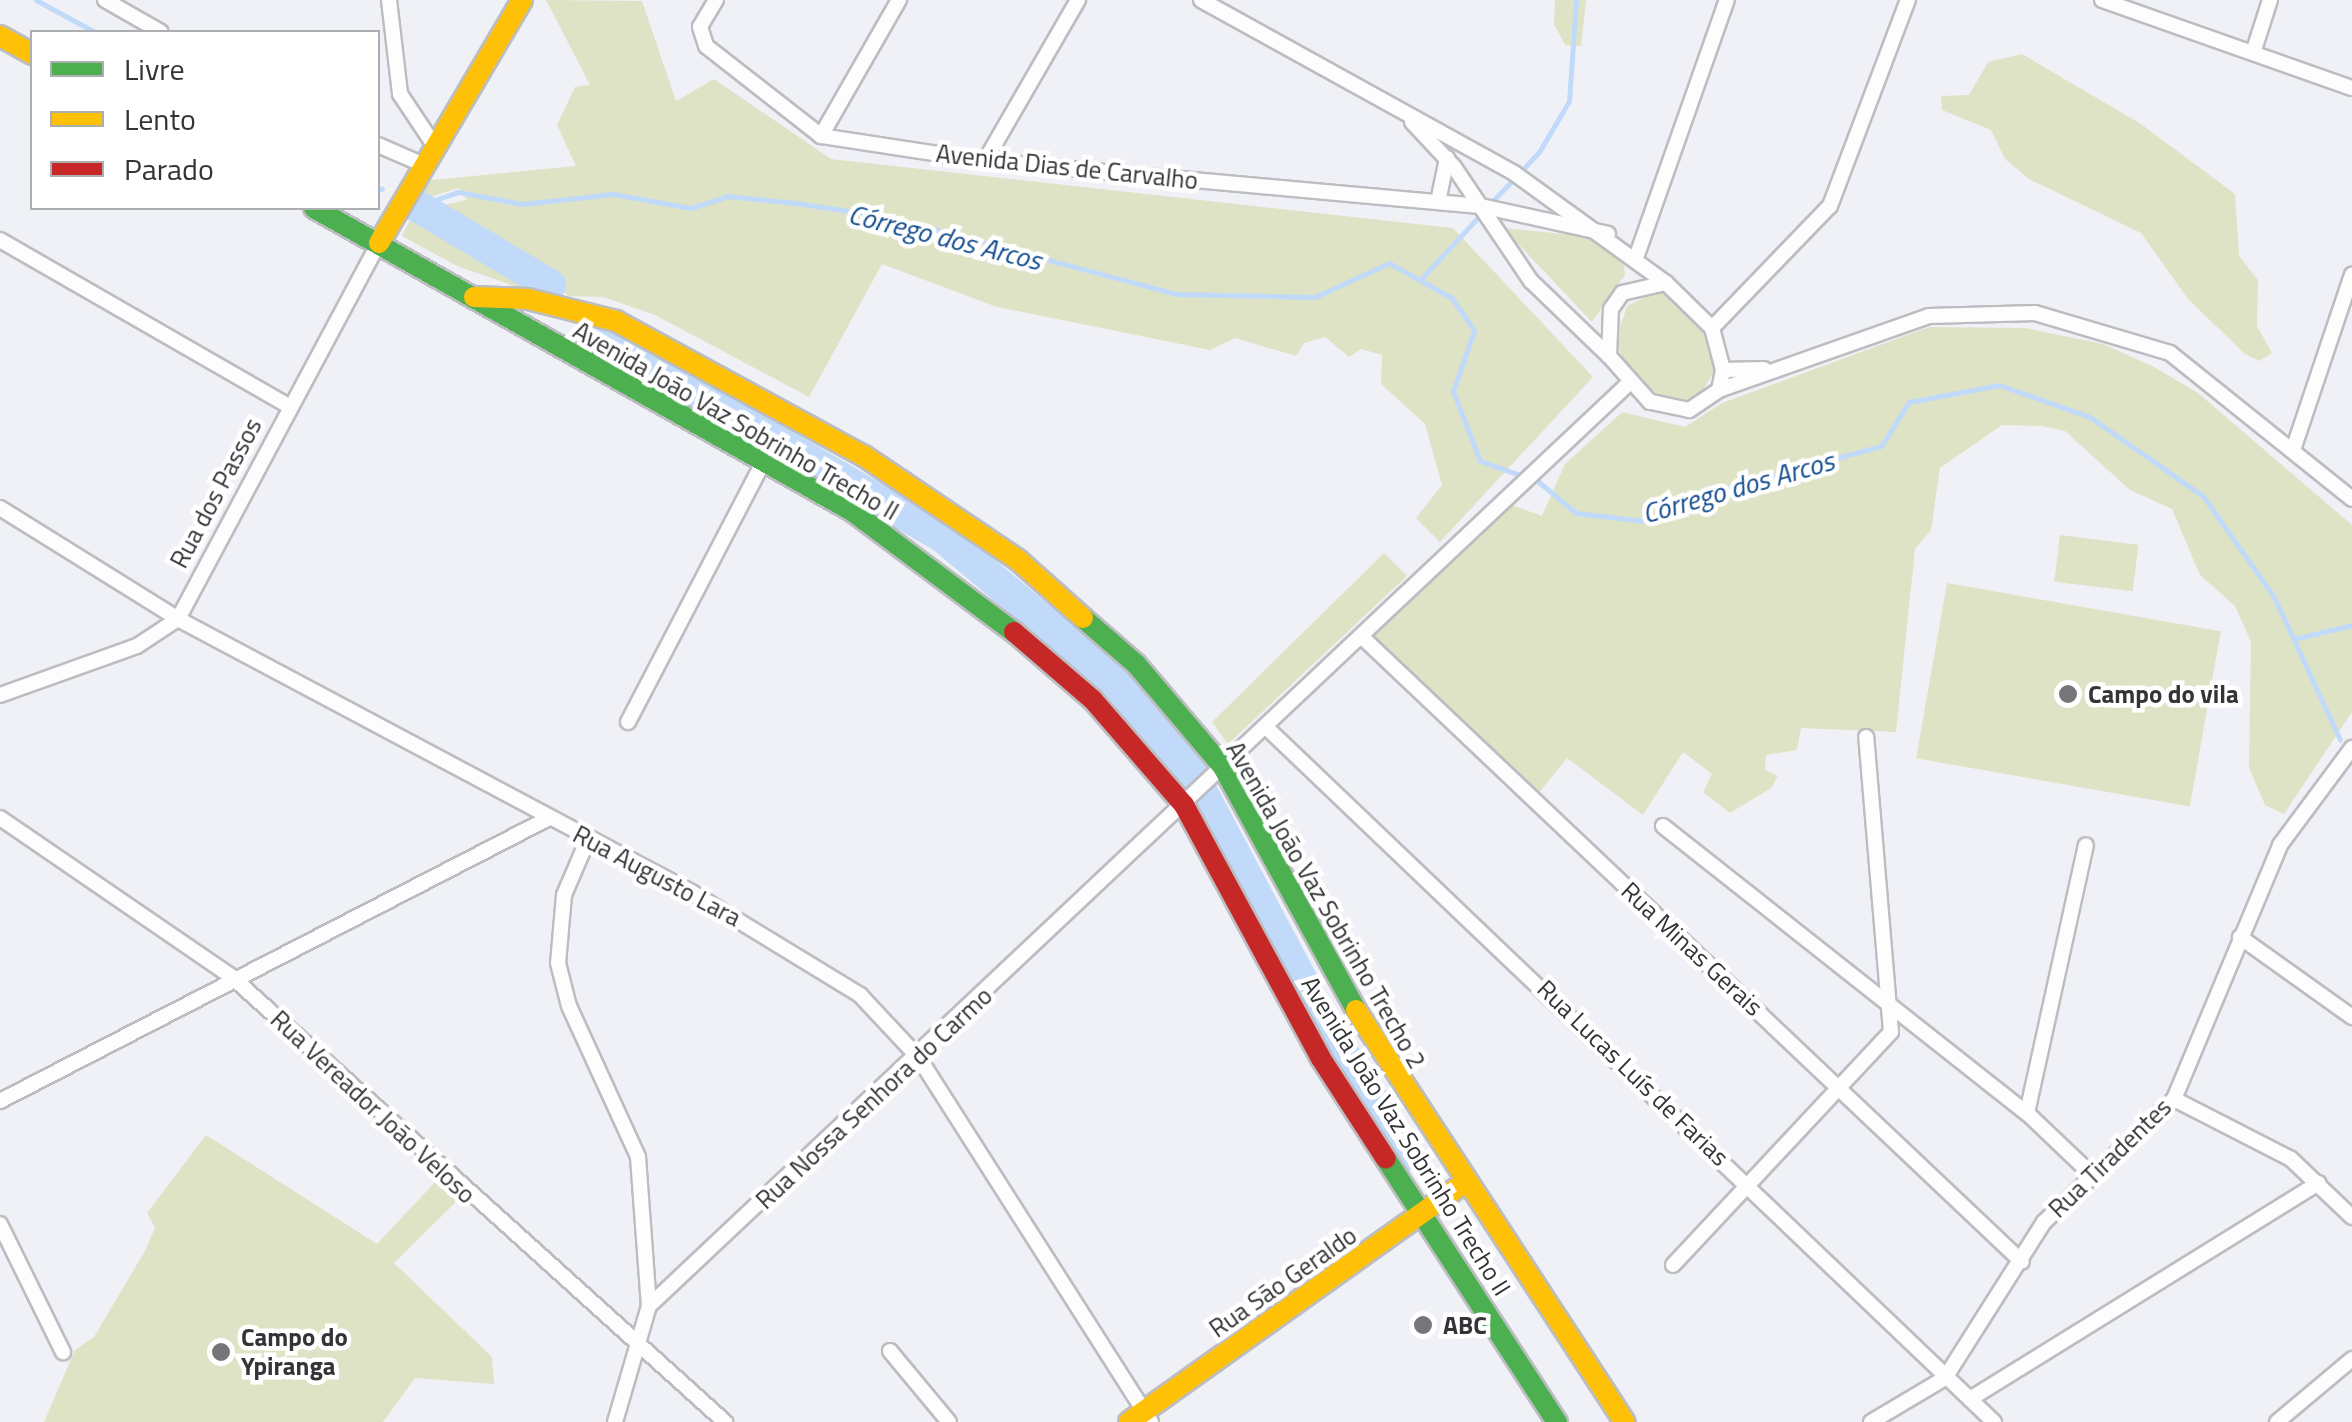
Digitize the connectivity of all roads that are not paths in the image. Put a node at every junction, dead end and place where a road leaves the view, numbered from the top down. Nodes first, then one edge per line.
1 (105, 0) edge
2 (389, 0) edge
3 (522, 0) edge
4 (716, 0) edge
5 (899, 0) edge
6 (1078, 0) edge
7 (1201, 0) edge
8 (1727, 0) edge
9 (1908, 0) edge
10 (2102, 0) edge
11 (2270, 0) edge
12 (158, 30) edge
13 (0, 36) edge
14 (30, 53) edge
15 (2253, 54) junction
16 (2352, 88) edge
17 (1392, 105) junction
18 (821, 136) junction
19 (434, 145) junction
20 (380, 146) edge
21 (1447, 158) junction
22 (985, 161) junction
23 (418, 171) junction
24 (1438, 202) junction
25 (1480, 206) junction
26 (318, 210) edge
27 (1608, 234) junction
28 (0, 240) edge
29 (379, 243) junction
30 (1637, 256) junction
31 (2352, 275) edge
32 (1666, 282) junction
33 (472, 297) junction
34 (584, 312) junction
35 (1712, 328) junction
36 (565, 352) junction
37 (1608, 356) junction
38 (1780, 368) junction
39 (1723, 370) junction
40 (1628, 384) junction
41 (1719, 390) junction
42 (290, 407) junction
43 (2294, 447) junction
44 (764, 461) junction
45 (2352, 498) edge
46 (0, 508) edge
47 (178, 619) junction
48 (1362, 636) junction
49 (0, 695) edge
50 (628, 722) dead end
51 (1268, 729) junction
52 (1866, 736) dead end
53 (2352, 748) edge
54 (1220, 770) junction
55 (1188, 801) junction
56 (0, 818) edge
57 (549, 818) junction
58 (1663, 826) dead end
59 (588, 839) junction
60 (2086, 845) dead end
61 (2240, 937) junction
62 (231, 976) junction
63 (1894, 1014) junction
64 (2352, 1017) edge
65 (919, 1058) junction
66 (1840, 1087) junction
67 (2174, 1099) junction
68 (0, 1101) edge
69 (2027, 1114) junction
70 (2089, 1172) junction
71 (1464, 1183) junction
72 (2319, 1183) junction
73 (1748, 1184) junction
74 (1423, 1214) junction
75 (2352, 1217) edge
76 (0, 1224) edge
77 (2022, 1262) junction
78 (1673, 1265) dead end
79 (649, 1306) junction
80 (638, 1339) junction
81 (890, 1350) dead end
82 (63, 1352) dead end
83 (2352, 1358) edge
84 (1945, 1378) junction
85 (1970, 1398) junction
86 (1141, 1418) edge
87 (616, 1422) edge
88 (725, 1422) edge
89 (949, 1422) edge
90 (1557, 1422) edge
91 (1625, 1422) edge
92 (1871, 1422) edge
93 (1994, 1422) edge
94 (2277, 1422) edge

1 - 12 street
2 - 19 street
3 - 19 street, Rua dos Passos
4 - 18 street, Avenida Dias de Carvalho
5 - 18 street
6 - 22 street
7 - 17 street
8 - 30 street
9 - 35 street
10 - 15 street
11 - 15 street
13 - 14 street
15 - 16 street
17 - 21 street
17 - 27 street
18 - 22 street, Avenida Dias de Carvalho
19 - 23 street, Rua dos Passos
20 - 23 street
21 - 24 street
21 - 25 street
22 - 24 street, Avenida Dias de Carvalho
23 - 29 street, Rua dos Passos
24 - 25 street, Avenida Dias de Carvalho
25 - 27 street, Avenida Dias de Carvalho
25 - 37 street
26 - 29 street, Avenida João Vaz Sobrinho Trecho II
27 - 30 street
28 - 42 street
29 - 33 street, Avenida João Vaz Sobrinho Trecho II
29 - 42 street, Rua dos Passos
30 - 32 street
31 - 43 street
32 - 35 street
32 - 37 street
33 - 34 street, Avenida João Vaz Sobrinho Trecho 2
33 - 36 street, Avenida João Vaz Sobrinho Trecho II
34 - 36 street
34 - 54 street, Avenida João Vaz Sobrinho Trecho 2
35 - 39 street
36 - 44 street, Avenida João Vaz Sobrinho Trecho II
37 - 40 street
38 - 39 street
38 - 41 street
38 - 43 street
39 - 41 street
40 - 41 street
40 - 48 street
42 - 47 street, Rua dos Passos
43 - 45 street
44 - 50 street
44 - 55 street, Avenida João Vaz Sobrinho Trecho II
46 - 47 street, Rua Augusto Lara
47 - 49 street, Rua dos Passos
47 - 57 street, Rua Augusto Lara
48 - 51 street
48 - 66 street, Rua Minas Gerais
51 - 54 street
51 - 73 street, Rua Lucas Luís de Farias
52 - 63 street
53 - 61 street, Rua Tiradentes
54 - 55 street, Rua Nossa Senhora do Carmo
54 - 71 street, Avenida João Vaz Sobrinho Trecho 2
55 - 65 street, Rua Nossa Senhora do Carmo
55 - 74 street, Avenida João Vaz Sobrinho Trecho II
56 - 62 street, Rua Vereador João Veloso
57 - 59 street, Rua Augusto Lara
57 - 62 street
58 - 63 street
59 - 65 street, Rua Augusto Lara
59 - 79 street
60 - 69 street
61 - 64 street
61 - 67 street, Rua Tiradentes
62 - 68 street
62 - 80 street, Rua Vereador João Veloso
63 - 66 street
63 - 69 street
65 - 79 street, Rua Nossa Senhora do Carmo
65 - 86 street, Rua Augusto Lara
66 - 73 street
66 - 77 street, Rua Minas Gerais
67 - 70 street, Rua Tiradentes
67 - 72 street
69 - 70 street
70 - 77 street, Rua Tiradentes
71 - 74 street, Rua São Geraldo
71 - 91 street, Avenida João Vaz Sobrinho Trecho 2
72 - 75 street
72 - 85 street
73 - 78 street
73 - 84 street, Rua Lucas Luís de Farias
74 - 86 street, Rua São Geraldo
74 - 90 street, Avenida João Vaz Sobrinho Trecho II
76 - 82 street
77 - 84 street, Rua Tiradentes
79 - 80 street, Rua Nossa Senhora do Carmo
80 - 87 street, Rua Nossa Senhora do Carmo
80 - 88 street, Rua Vereador João Veloso
81 - 89 street
83 - 94 street
84 - 85 street, Rua Lucas Luís de Farias
84 - 92 street, Rua Tiradentes
85 - 93 street, Rua Lucas Luís de Farias

